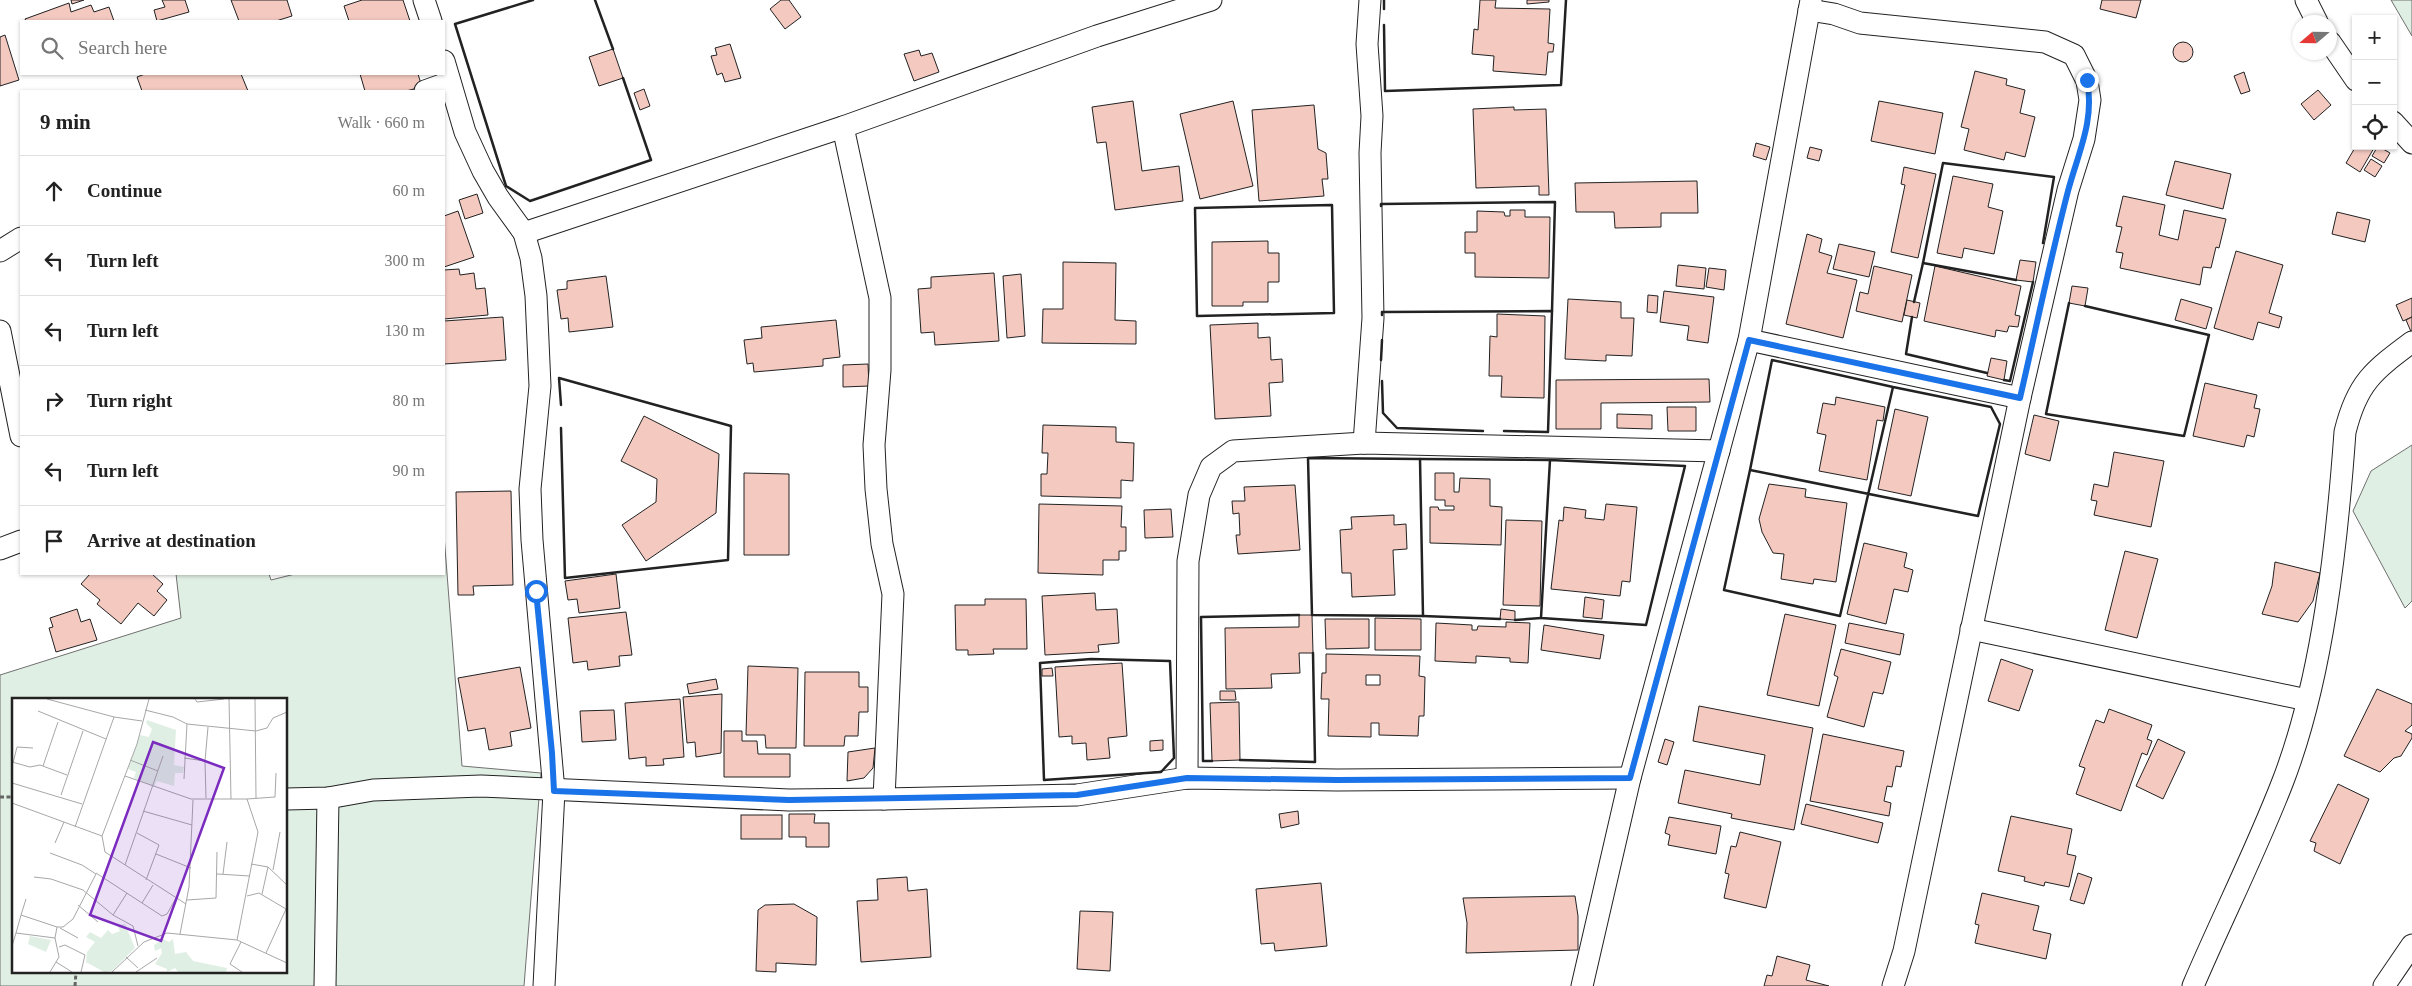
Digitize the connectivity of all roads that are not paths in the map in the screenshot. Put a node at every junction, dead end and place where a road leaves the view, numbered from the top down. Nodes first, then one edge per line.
1 (424, 0) edge
2 (1211, 0) edge
3 (1370, 0) edge
4 (2306, 0) edge
5 (1810, 5) edge
6 (2314, 15) edge
7 (431, 20) edge
8 (2337, 52) edge
9 (445, 64) edge
10 (2352, 74) edge
11 (450, 82) junction
12 (428, 90) edge
13 (2397, 126) edge
14 (843, 127) junction
15 (2412, 143) edge
16 (524, 233) junction
17 (20, 239) edge
18 (0, 251) edge
19 (0, 331) edge
20 (1749, 340) junction
21 (2412, 342) edge
22 (2020, 398) junction
23 (20, 431) edge
24 (1364, 443) junction
25 (1719, 450) junction
26 (20, 541) edge
27 (0, 549) edge
28 (1971, 629) junction
29 (2307, 700) junction
30 (1187, 778) junction
31 (1630, 778) junction
32 (554, 791) junction
33 (328, 798) junction
34 (288, 799) edge
35 (884, 799) junction
36 (2412, 945) edge
37 (325, 986) edge
38 (544, 986) edge
39 (1582, 986) edge
40 (1893, 986) edge
41 (2193, 986) edge
42 (2384, 986) edge

1 - 7 street
2 - 14 street
3 - 24 street
4 - 6 street
5 - 20 street
5 - 22 street
8 - 10 street
9 - 11 street
11 - 12 street
11 - 16 street
13 - 15 street
14 - 16 street
14 - 35 street
16 - 32 street
17 - 18 street
19 - 23 street
20 - 22 street
20 - 25 street
21 - 29 street
22 - 28 street
24 - 25 street
24 - 30 street
25 - 31 street
26 - 27 street
28 - 29 street
28 - 40 street
29 - 41 street
30 - 31 street
30 - 35 street
31 - 39 street
32 - 33 street
32 - 35 street
32 - 38 street
33 - 34 street
33 - 37 street
36 - 42 street

